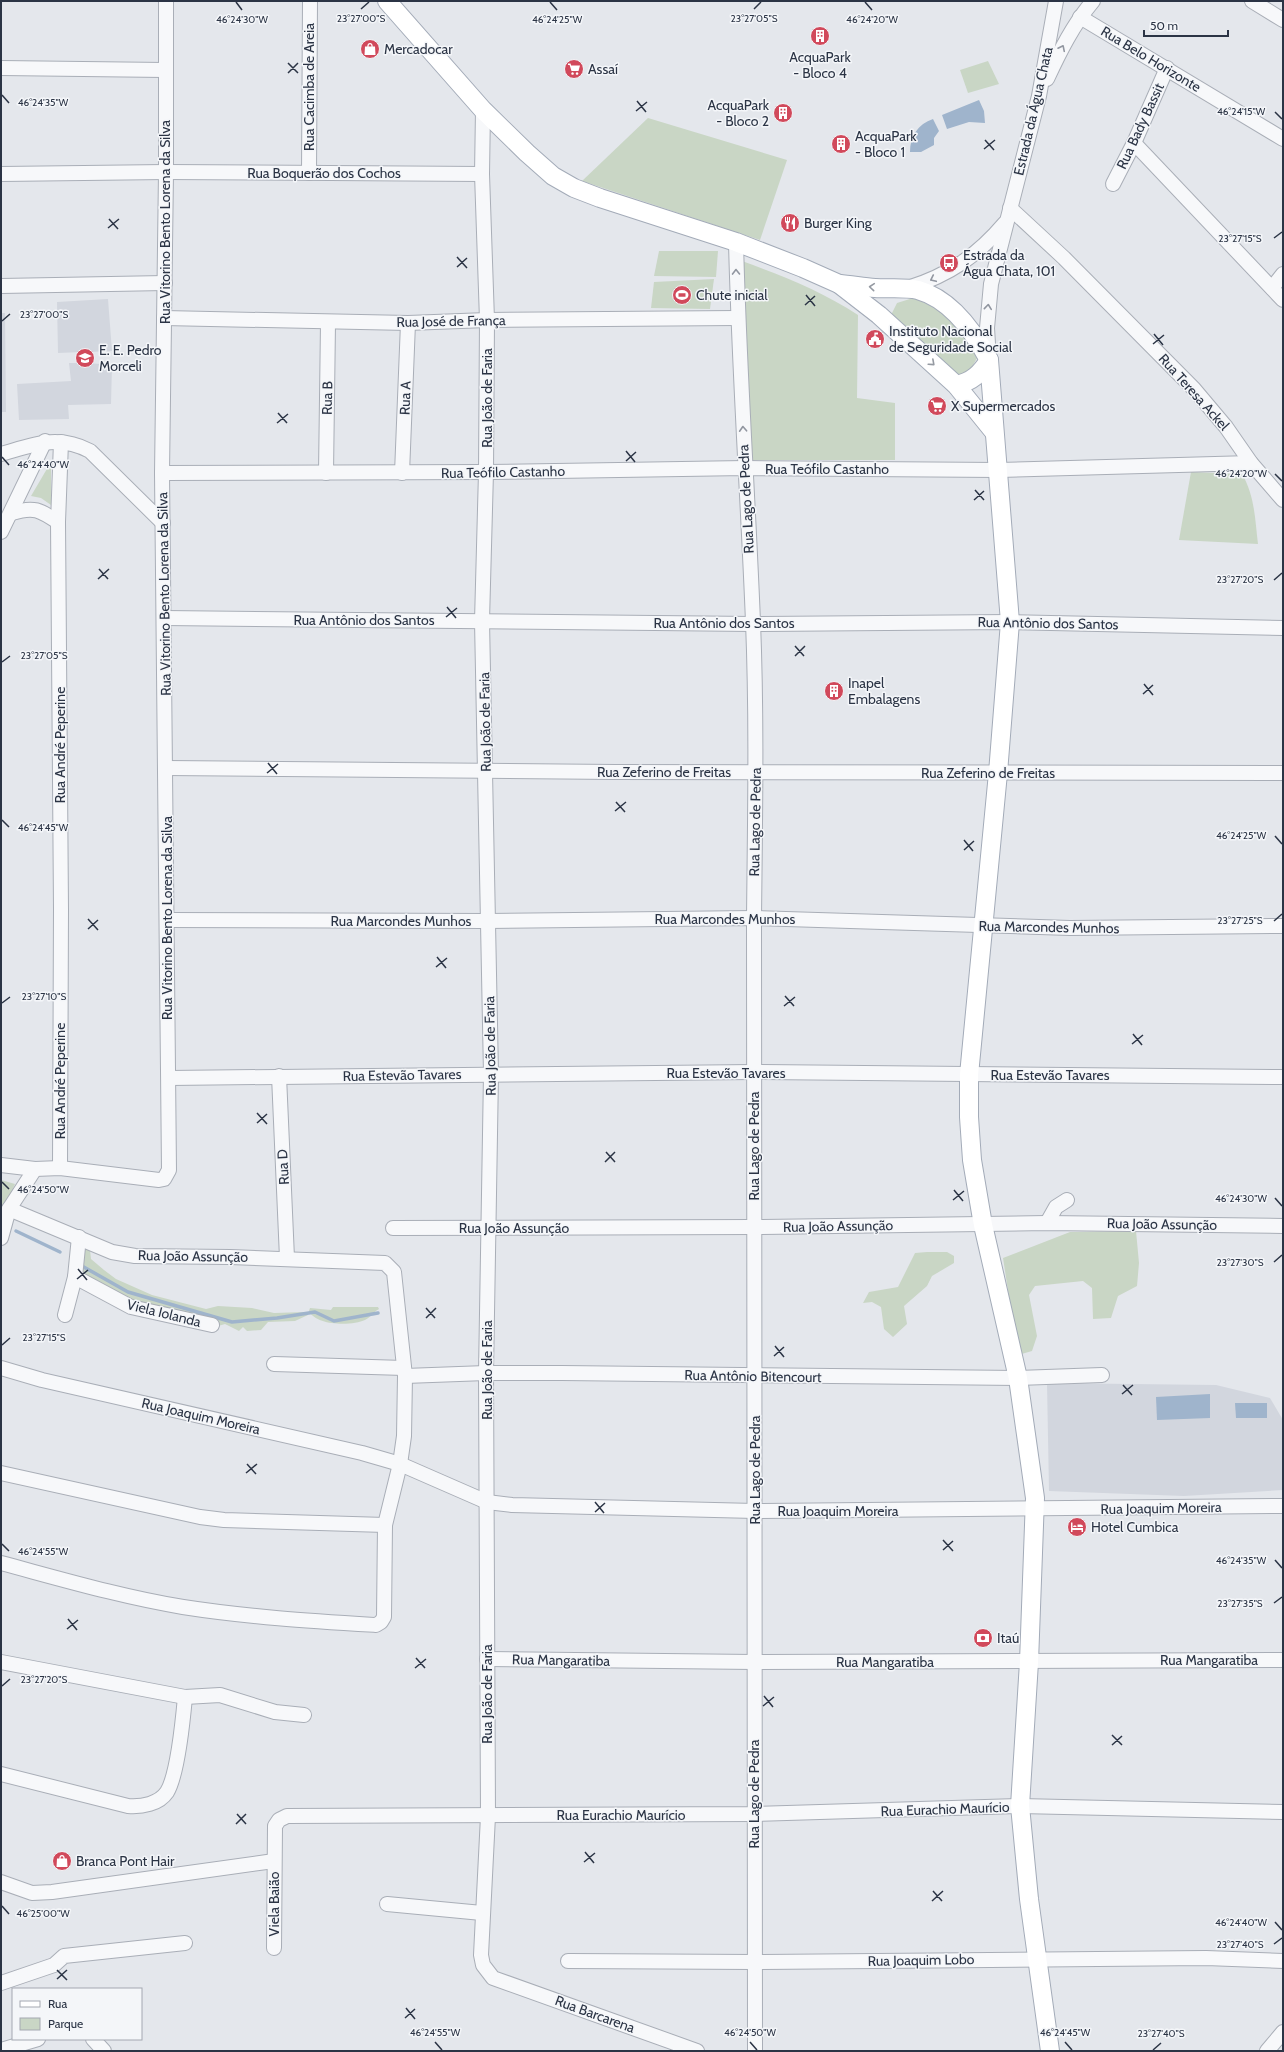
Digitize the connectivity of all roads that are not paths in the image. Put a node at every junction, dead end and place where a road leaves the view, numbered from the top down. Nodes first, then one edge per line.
1 (166, 1) edge
2 (310, 1) edge
3 (387, 1) edge
4 (1056, 1) edge
5 (1093, 1) edge
6 (1252, 1) edge
7 (1080, 17) junction
8 (1283, 20) edge
9 (1, 68) edge
10 (1167, 68) junction
11 (165, 70) junction
12 (1039, 96) junction
13 (483, 110) junction
14 (1283, 139) edge
15 (1134, 143) junction
16 (166, 172) junction
17 (309, 173) junction
18 (1, 174) edge
19 (482, 174) junction
20 (1113, 184) dead end
21 (1008, 214) junction
22 (736, 242) junction
23 (1283, 274) edge
24 (165, 283) junction
25 (839, 284) junction
26 (1, 286) edge
27 (1272, 288) junction
28 (906, 289) junction
29 (1283, 300) edge
30 (879, 315) junction
31 (164, 318) junction
32 (738, 318) junction
33 (487, 320) junction
34 (328, 323) junction
35 (408, 323) junction
36 (989, 360) junction
37 (956, 385) junction
38 (994, 432) junction
39 (45, 441) junction
40 (61, 442) junction
41 (1, 454) edge
42 (1251, 464) junction
43 (745, 468) junction
44 (999, 470) junction
45 (486, 472) junction
46 (162, 473) junction
47 (326, 473) junction
48 (402, 473) junction
49 (1283, 500) edge
50 (12, 512) junction
51 (58, 522) junction
52 (163, 522) junction
53 (1, 532) edge
54 (164, 618) junction
55 (482, 621) junction
56 (1010, 622) junction
57 (753, 624) junction
58 (1283, 628) edge
59 (166, 768) junction
60 (486, 771) junction
61 (756, 772) junction
62 (998, 773) junction
63 (1283, 773) edge
64 (754, 918) junction
65 (167, 920) junction
66 (487, 921) junction
67 (983, 925) junction
68 (1283, 926) edge
69 (754, 1072) junction
70 (492, 1074) junction
71 (969, 1075) junction
72 (279, 1076) junction
73 (1283, 1077) edge
74 (169, 1078) junction
75 (1, 1165) edge
76 (60, 1168) junction
77 (35, 1169) junction
78 (1067, 1200) dead end
79 (9, 1209) junction
80 (1047, 1223) junction
81 (983, 1225) junction
82 (1283, 1226) edge
83 (755, 1227) junction
84 (393, 1228) dead end
85 (488, 1229) junction
86 (79, 1237) junction
87 (1, 1238) edge
88 (287, 1258) junction
89 (75, 1277) junction
90 (65, 1315) dead end
91 (212, 1325) dead end
92 (274, 1364) dead end
93 (1, 1368) edge
94 (404, 1372) junction
95 (486, 1373) junction
96 (1102, 1375) dead end
97 (755, 1376) junction
98 (1018, 1378) junction
99 (400, 1464) junction
100 (1, 1472) edge
101 (488, 1502) junction
102 (1283, 1506) edge
103 (1036, 1510) junction
104 (755, 1511) junction
105 (385, 1525) junction
106 (1, 1563) edge
107 (487, 1659) junction
108 (1283, 1660) edge
109 (1, 1662) edge
110 (754, 1662) junction
111 (1029, 1662) junction
112 (185, 1697) junction
113 (304, 1715) dead end
114 (1, 1774) edge
115 (1020, 1806) junction
116 (1283, 1812) edge
117 (754, 1814) junction
118 (488, 1816) junction
119 (274, 1860) junction
120 (1, 1882) edge
121 (387, 1904) dead end
122 (482, 1913) junction
123 (185, 1943) dead end
124 (274, 1948) dead end
125 (1038, 1959) junction
126 (568, 1961) dead end
127 (1279, 1961) edge
128 (754, 1962) junction
129 (493, 1978) joint
130 (1, 1983) edge
131 (1283, 2032) edge
132 (35, 2040) edge
133 (94, 2040) edge
134 (1, 2050) edge
135 (104, 2051) edge
136 (697, 2051) edge
137 (755, 2051) edge
138 (1050, 2051) edge
139 (1266, 2051) edge

1 - 11 street, Rua Vitorino Bento Lorena da Silva
2 - 17 street, Rua Cacimba de Areia
3 - 13 main road
4 - 12 street, Estrada da Água Chata
5 - 7 street
6 - 8 street
7 - 10 street, Rua Belo Horizonte
12 -> 7 street
9 - 11 street
10 - 14 street, Rua Belo Horizonte
10 - 15 street, Rua Bady Bassit
11 - 16 street, Rua Vitorino Bento Lorena da Silva
12 - 21 street, Estrada da Água Chata
13 - 19 street, Rua João de Faria
13 - 22 main road
15 - 20 street, Rua Bady Bassit
15 - 27 street
16 - 17 street, Rua Boquerão dos Cochos
16 - 18 street, Rua Boquerão dos Cochos
16 - 24 street, Rua Vitorino Bento Lorena da Silva
17 - 19 street, Rua Boquerão dos Cochos
19 - 33 street, Rua João de Faria
21 -> 28 street, Estrada da Água Chata
36 -> 21 street, Estrada da Água Chata
21 - 42 street, Rua Teresa Ackel
22 - 25 main road
32 -> 22 street, Rua Lago de Pedra
23 - 27 street
24 - 26 street
24 - 31 street, Rua Vitorino Bento Lorena da Silva
28 -> 25 main road
25 - 30 main road
27 - 29 street
28 - 30 main road
28 - 36 main road
30 -> 37 main road
31 - 34 street, Rua José de França
31 - 46 street, Rua Vitorino Bento Lorena da Silva
32 - 33 street, Rua José de França
43 -> 32 street, Rua Lago de Pedra
33 - 35 street, Rua José de França
33 - 45 street, Rua João de Faria
34 - 35 street, Rua José de França
34 - 47 street, Rua B
35 - 48 street, Rua A
36 - 37 main road
36 - 38 main road
37 - 38 main road
38 - 44 main road
39 - 40 street
39 - 41 street
39 - 50 street
40 - 51 street, Rua André Peperine
40 - 52 street
42 - 44 street, Rua Teófilo Castanho
42 - 49 street, Rua Teresa Ackel
43 - 44 street, Rua Teófilo Castanho
43 - 45 street, Rua Teófilo Castanho
43 - 57 street, Rua Lago de Pedra
44 - 56 main road
45 - 48 street, Rua Teófilo Castanho
45 - 55 street, Rua João de Faria
46 - 47 street, Rua Teófilo Castanho
46 - 52 street, Rua Vitorino Bento Lorena da Silva
47 - 48 street, Rua Teófilo Castanho
50 - 51 street
50 - 53 street
51 - 76 street, Rua André Peperine
52 - 54 street, Rua Vitorino Bento Lorena da Silva
54 - 55 street, Rua Antônio dos Santos
54 - 59 street, Rua Vitorino Bento Lorena da Silva
55 - 57 street, Rua Antônio dos Santos
55 - 60 street, Rua João de Faria
56 - 57 street, Rua Antônio dos Santos
56 - 58 street, Rua Antônio dos Santos
56 - 62 main road
57 - 61 street, Rua Lago de Pedra
59 - 60 street, Rua Zeferino de Freitas
59 - 65 street, Rua Vitorino Bento Lorena da Silva
60 - 61 street, Rua Zeferino de Freitas
60 - 66 street, Rua João de Faria
61 - 62 street, Rua Zeferino de Freitas
61 - 64 street, Rua Lago de Pedra
62 - 63 street, Rua Zeferino de Freitas
62 - 67 main road
64 - 66 street, Rua Marcondes Munhos
64 - 67 street, Rua Marcondes Munhos
64 - 69 street, Rua Lago de Pedra
65 - 66 street, Rua Marcondes Munhos
65 - 74 street, Rua Vitorino Bento Lorena da Silva
66 - 70 street, Rua João de Faria
67 - 68 street, Rua Marcondes Munhos
67 - 71 main road
69 - 70 street, Rua Estevão Tavares
69 - 71 street, Rua Estevão Tavares
69 - 83 street, Rua Lago de Pedra
70 - 72 street, Rua Estevão Tavares
70 - 85 street, Rua João de Faria
71 - 73 street, Rua Estevão Tavares
71 - 81 main road
72 - 74 street, Rua Estevão Tavares
72 - 88 street, Rua D
74 - 76 street, Rua Vitorino Bento Lorena da Silva
75 - 77 street
76 - 77 street
77 - 79 street
78 - 80 street
79 - 86 street, Rua João Assunção
79 - 87 street
80 - 81 street, Rua João Assunção
80 - 82 street, Rua João Assunção
81 - 83 street, Rua João Assunção
81 - 98 main road
83 - 85 street, Rua João Assunção
83 - 97 street, Rua Lago de Pedra
84 - 85 street, Rua João Assunção
85 - 95 street, Rua João de Faria
86 - 88 street, Rua João Assunção
86 - 89 street
88 - 94 street, Rua João Assunção
89 - 90 street
89 - 91 street, Viela Iolanda
92 - 94 street, Rua Antônio Bitencourt
93 - 99 street, Rua Joaquim Moreira
94 - 95 street, Rua Antônio Bitencourt
94 - 99 street
95 - 97 street, Rua Antônio Bitencourt
95 - 101 street, Rua João de Faria
96 - 98 street, Rua Antônio Bitencourt
97 - 98 street, Rua Antônio Bitencourt
97 - 104 street, Rua Lago de Pedra
98 - 103 main road
99 - 101 street, Rua Joaquim Moreira
99 - 105 street
100 - 105 street
101 - 104 street, Rua Joaquim Moreira
101 - 107 street, Rua João de Faria
102 - 103 street, Rua Joaquim Moreira
103 - 104 street, Rua Joaquim Moreira
103 - 111 main road
104 - 110 street, Rua Lago de Pedra
105 - 106 street
107 - 110 street, Rua Mangaratiba
107 - 118 street, Rua João de Faria
108 - 111 street, Rua Mangaratiba
109 - 112 street
110 - 111 street, Rua Mangaratiba
110 - 117 street, Rua Lago de Pedra
111 - 115 main road
112 - 113 street
112 - 114 street
115 - 116 street, Rua Eurachio Maurício
115 - 117 street, Rua Eurachio Maurício
115 - 125 main road
117 - 118 street, Rua Eurachio Maurício
117 - 128 street, Rua Lago de Pedra
118 - 119 street, Rua Eurachio Maurício
118 - 122 street, Rua João de Faria
119 - 120 street
119 - 124 street, Viela Baião
121 - 122 street
122 - 129 street, Rua João de Faria
123 - 130 street
125 - 127 street, Rua Joaquim Lobo
125 - 128 street, Rua Joaquim Lobo
125 - 138 main road
126 - 128 street, Rua Joaquim Lobo
128 - 137 street, Rua Lago de Pedra
129 - 136 street, Rua Barcarena
131 - 139 street
132 - 134 street
133 - 135 street

